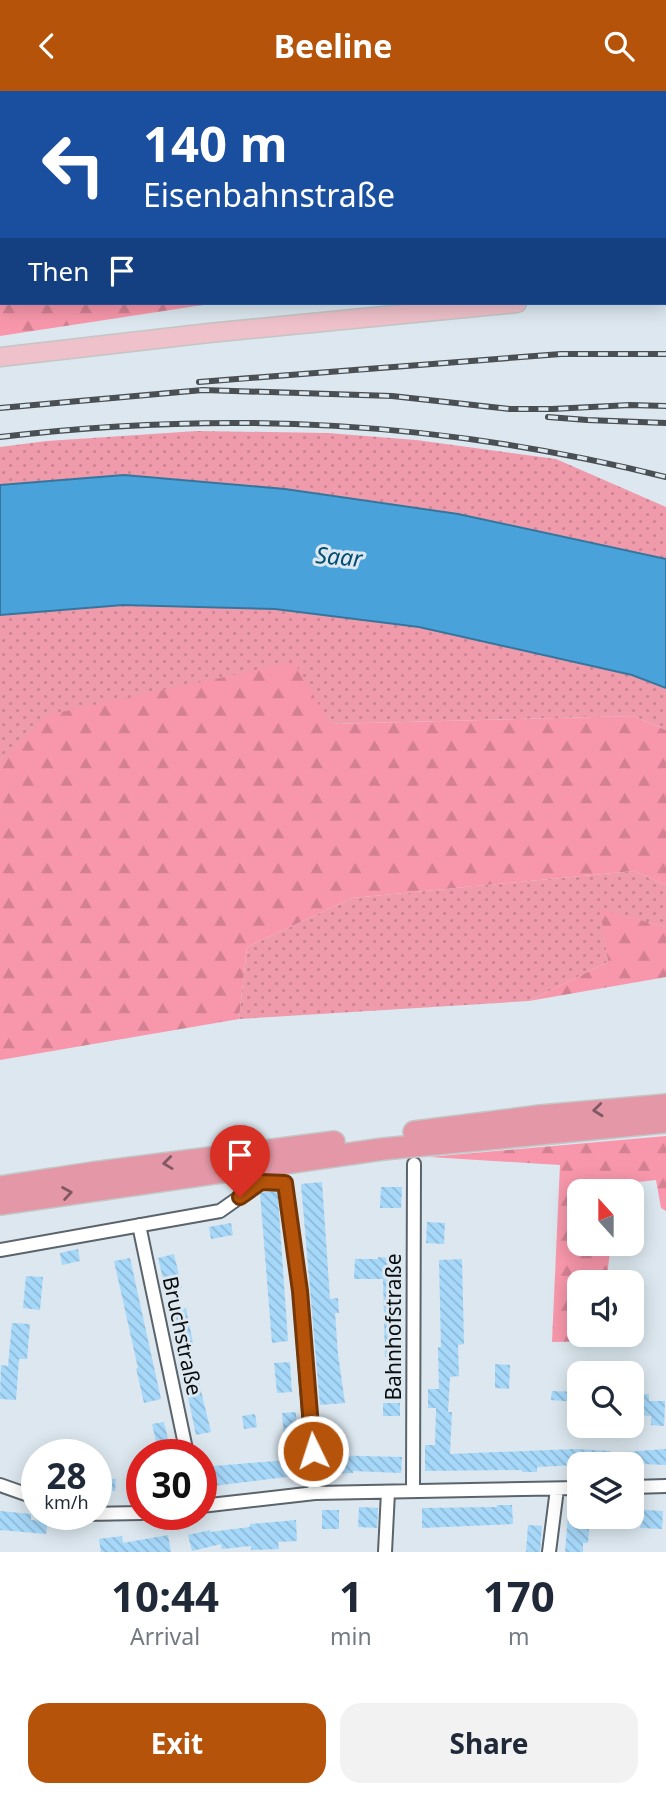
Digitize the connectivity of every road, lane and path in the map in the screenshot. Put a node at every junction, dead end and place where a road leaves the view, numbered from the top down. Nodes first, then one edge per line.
1 (496, 305) edge
2 (0, 357) edge
3 (666, 1105) edge
4 (666, 1122) edge
5 (433, 1137) junction
6 (261, 1159) junction
7 (414, 1164) dead end
8 (0, 1187) edge
9 (0, 1204) edge
10 (139, 1225) junction
11 (0, 1250) edge
12 (184, 1439) edge
13 (0, 1485) edge
14 (666, 1486) edge
15 (644, 1487) edge
16 (557, 1489) junction
17 (567, 1489) edge
18 (413, 1491) junction
19 (388, 1492) junction
20 (21, 1493) edge
21 (316, 1493) junction
22 (217, 1504) edge
23 (386, 1552) edge
24 (549, 1552) edge

1 - 2 main road
3 -> 5 highway
4 - 5 highway
5 - 6 highway
6 -> 8 highway
9 -> 6 highway
7 - 18 street, Bahnhofstraße
10 - 11 street
10 - 12 street, Bruchstraße
10 - 21 street
13 - 20 street
14 - 15 street
16 - 17 street
16 - 18 street
16 - 24 street
18 - 19 street
19 - 21 street
19 - 23 street
21 - 22 street

